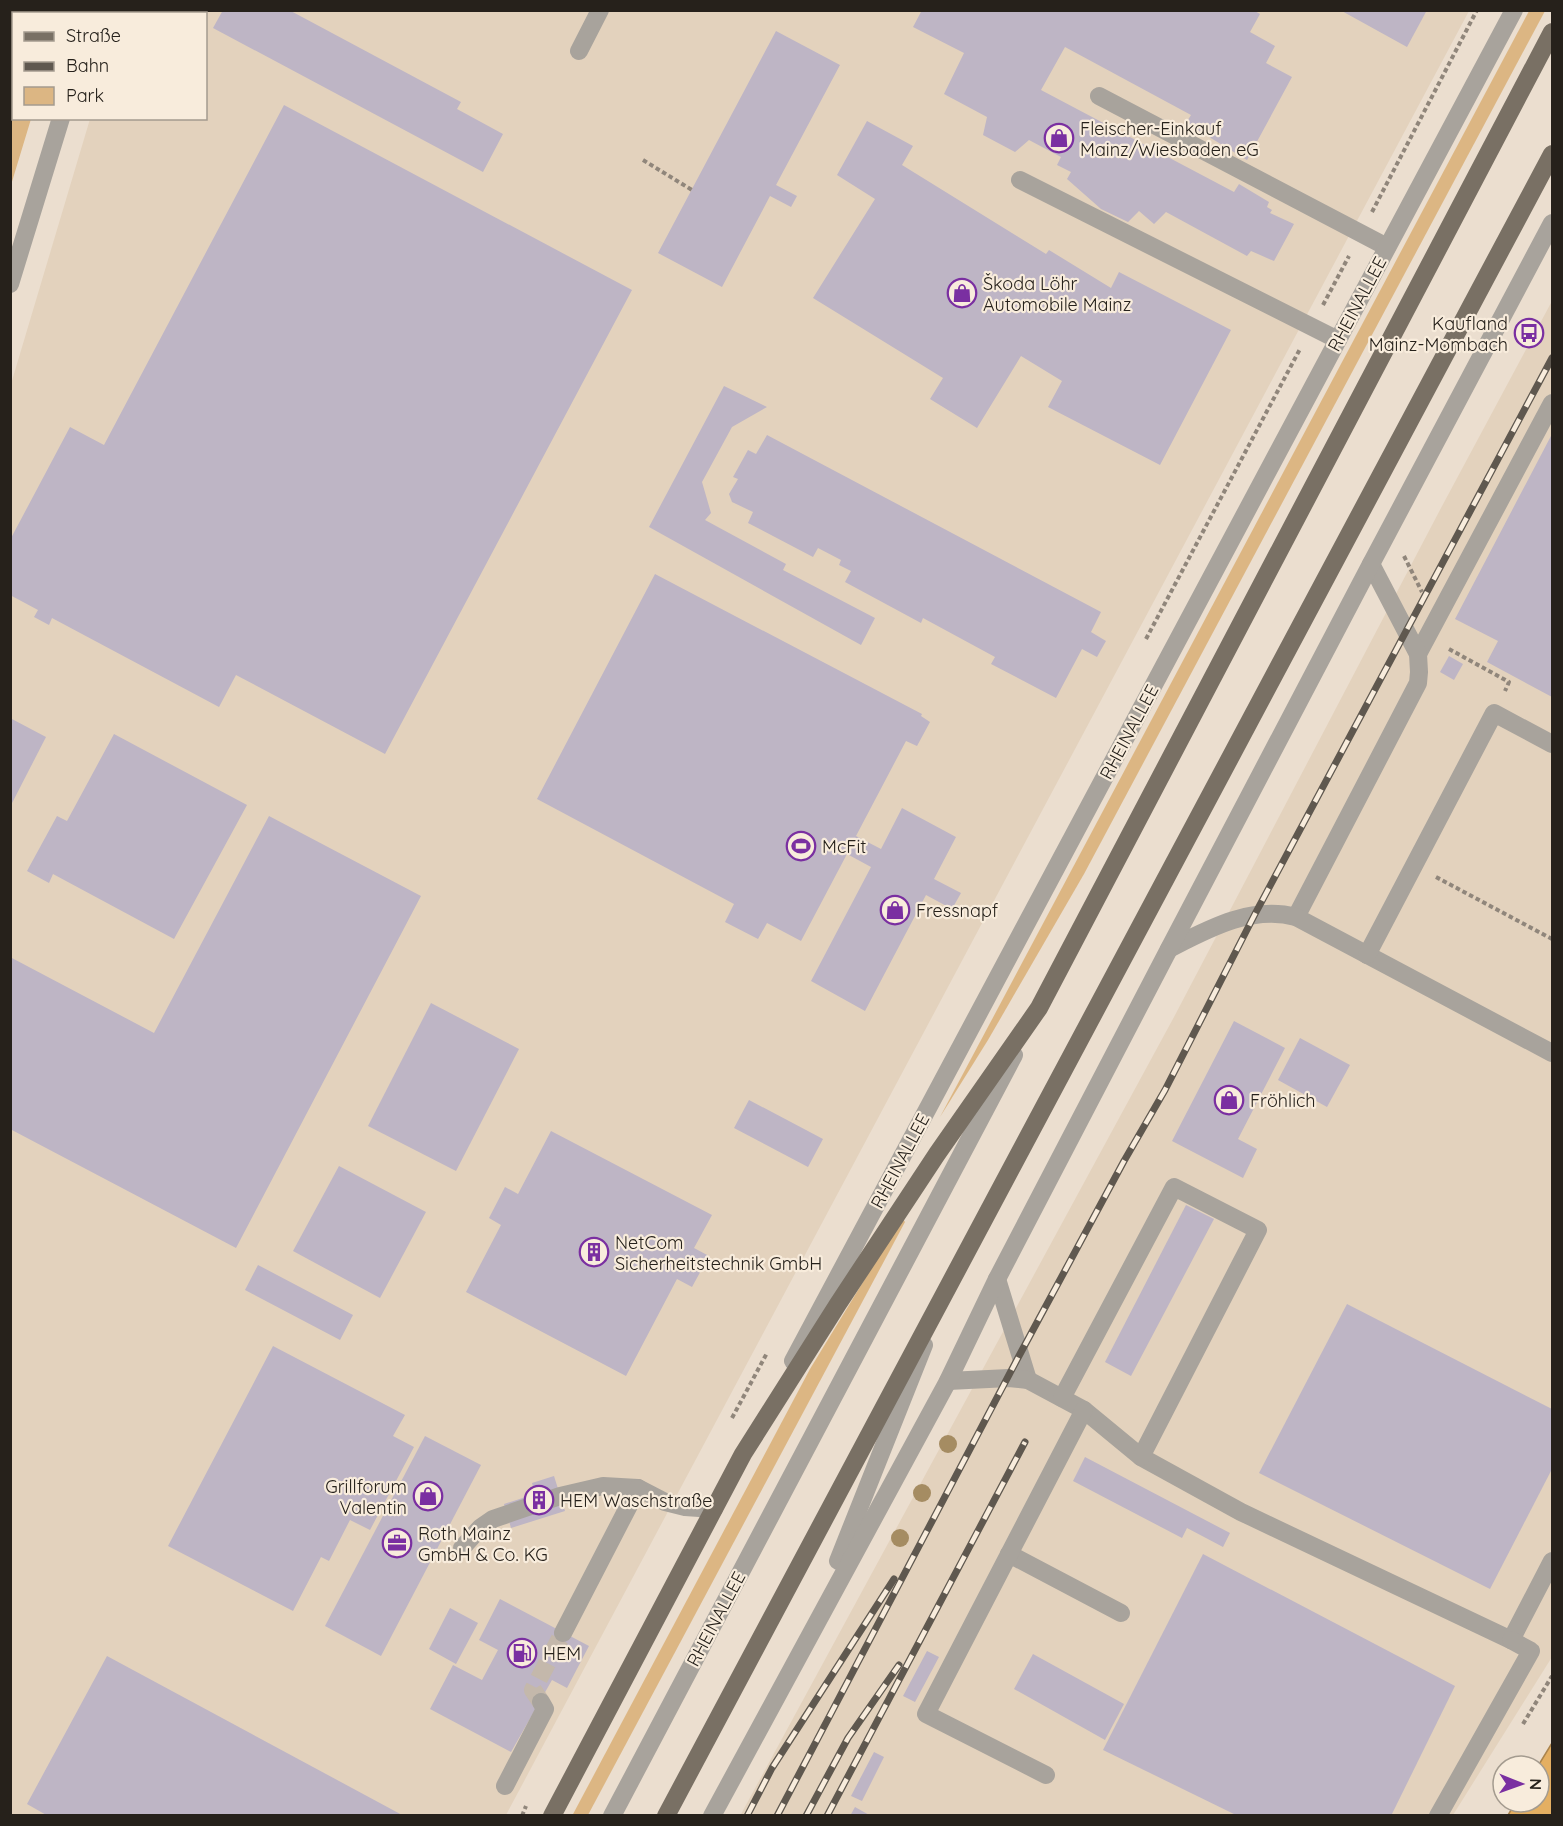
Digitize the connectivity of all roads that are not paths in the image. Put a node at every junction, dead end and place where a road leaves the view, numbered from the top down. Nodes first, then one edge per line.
1 (600, 10) edge
2 (1514, 10) edge
3 (1552, 32) edge
4 (579, 51) dead end
5 (1099, 96) dead end
6 (60, 120) edge
7 (1552, 154) edge
8 (1020, 180) dead end
9 (1552, 223) edge
10 (1387, 247) junction
11 (10, 284) edge
12 (1338, 340) junction
13 (1552, 404) edge
14 (1371, 564) junction
15 (1418, 654) junction
16 (1552, 744) edge
17 (1296, 917) junction
18 (1168, 949) junction
19 (1367, 955) junction
20 (1039, 1008) junction
21 (1552, 1053) edge
22 (998, 1279) junction
23 (944, 1297) junction
24 (1028, 1380) junction
25 (948, 1381) junction
26 (1062, 1398) junction
27 (1084, 1410) junction
28 (743, 1454) junction
29 (1141, 1457) junction
30 (638, 1488) junction
31 (714, 1509) junction
32 (462, 1548) dead end
33 (1009, 1554) junction
34 (1552, 1561) edge
35 (1122, 1613) dead end
36 (563, 1633) tunnel mouth
37 (807, 1638) junction
38 (1511, 1641) junction
39 (541, 1702) tunnel mouth
40 (1046, 1775) dead end
41 (505, 1786) dead end
42 (552, 1815) edge
43 (612, 1815) edge
44 (666, 1815) edge
45 (712, 1815) edge
46 (1438, 1815) edge

1 - 4 street
2 - 10 street, RHEINALLEE
3 - 20 main road, RHEINALLEE
5 - 10 street
6 - 11 street
7 - 23 main road
8 - 12 street
9 - 14 street
10 - 12 street, RHEINALLEE
12 - 28 street, RHEINALLEE
13 - 15 street
14 - 15 street
14 - 18 street
15 - 17 street
16 - 19 street
17 - 18 street
17 - 19 street
18 - 22 street
19 - 21 street
20 - 28 main road, RHEINALLEE
20 - 43 street, RHEINALLEE
22 - 24 street
22 - 25 street
23 - 37 street
23 - 44 main road
24 - 25 street
24 - 26 street
25 - 37 street
26 - 27 street
26 - 29 street
27 - 29 street
27 - 33 street
28 - 31 main road, RHEINALLEE
29 - 38 street
30 - 31 street
30 - 32 street
30 - 36 street
31 - 42 main road, RHEINALLEE
33 - 35 street
33 - 40 street
34 - 38 street
37 - 45 street
38 - 46 street
39 - 41 street

